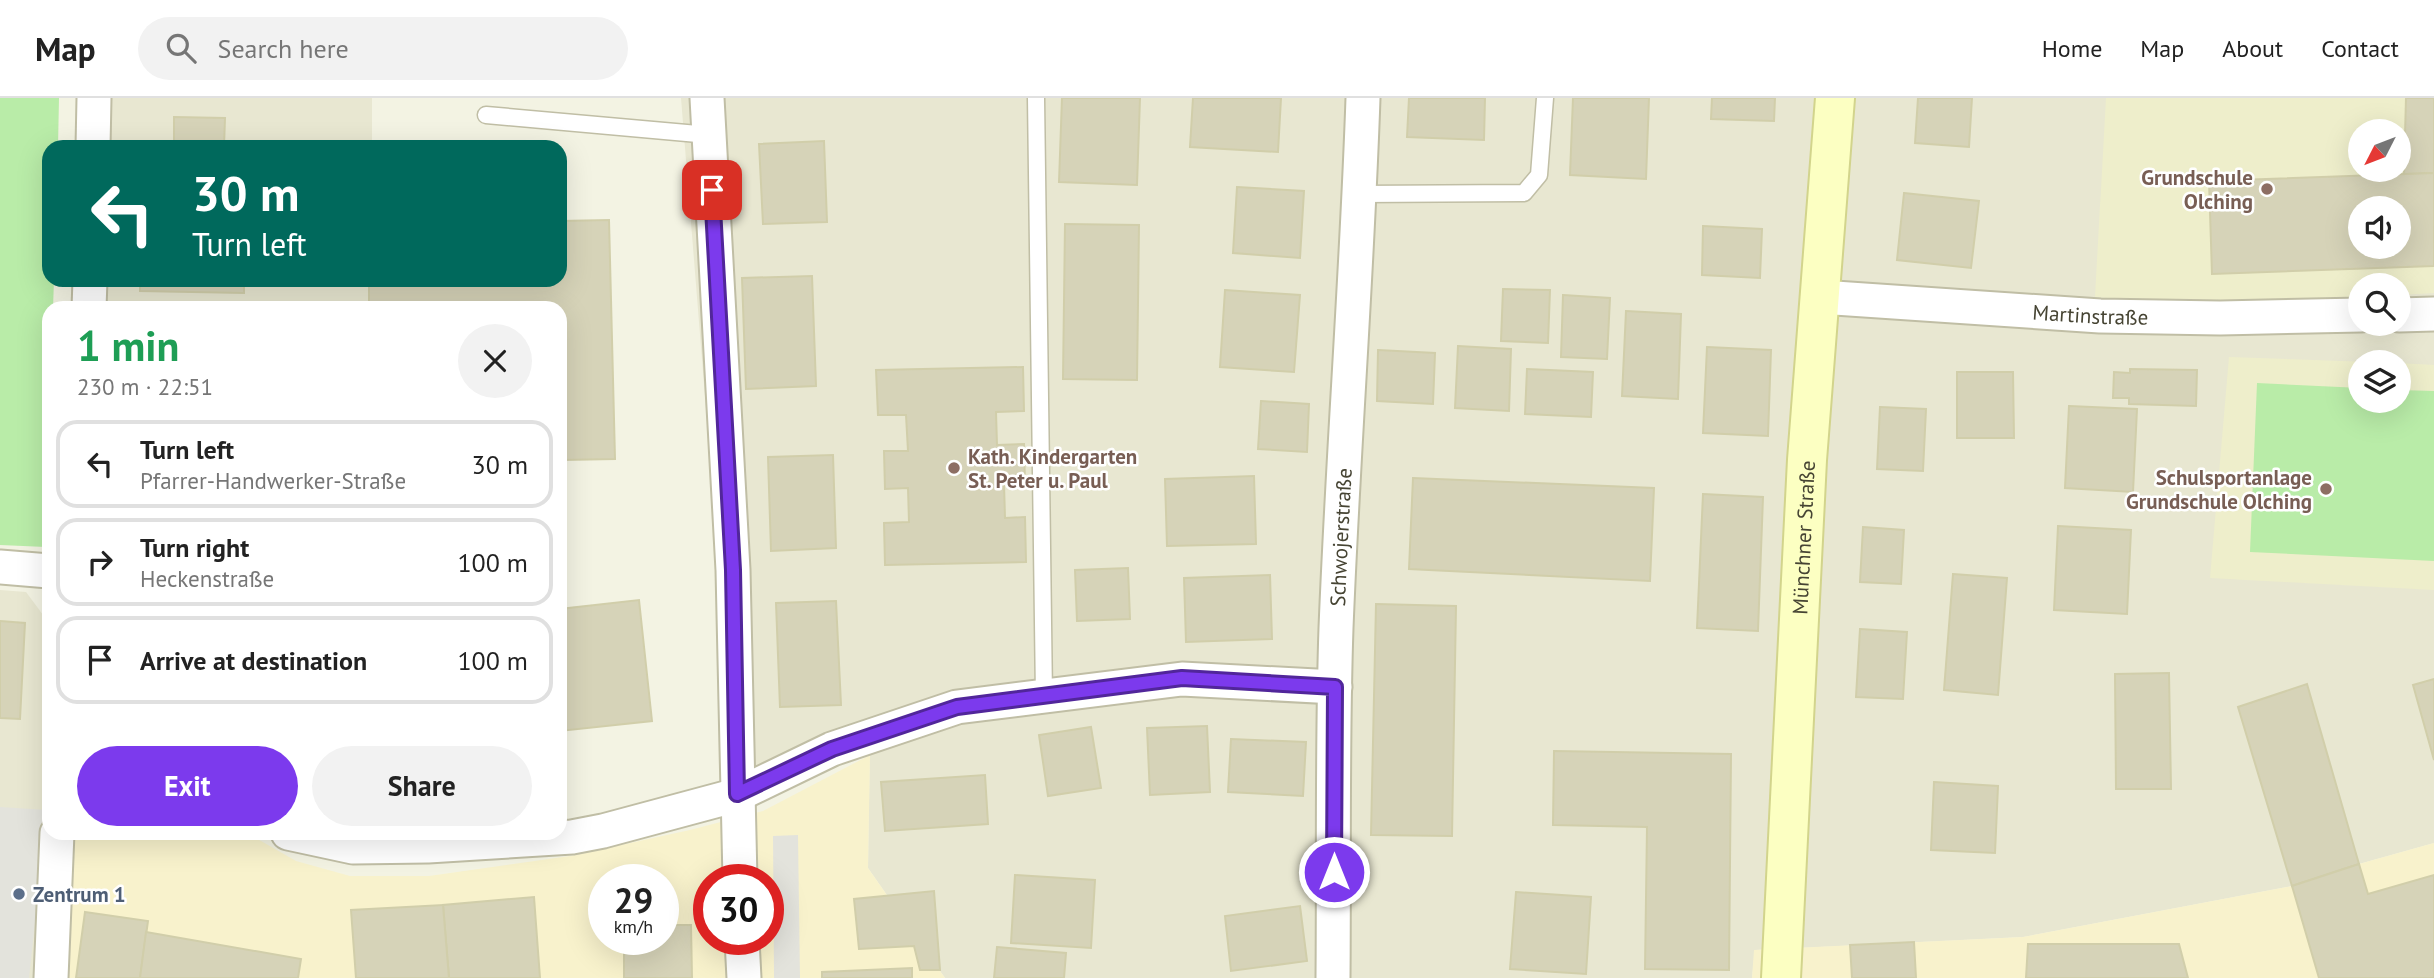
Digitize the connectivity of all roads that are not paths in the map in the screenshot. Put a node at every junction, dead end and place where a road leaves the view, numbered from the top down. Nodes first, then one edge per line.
1 (94, 98) edge
2 (707, 98) edge
3 (1036, 98) edge
4 (1363, 98) edge
5 (1545, 98) edge
6 (1835, 98) edge
7 (486, 115) dead end
8 (709, 135) junction
9 (93, 140) edge
10 (1360, 194) junction
11 (1821, 297) junction
12 (2434, 314) edge
13 (2411, 315) edge
14 (2348, 316) edge
15 (0, 567) edge
16 (42, 570) edge
17 (1335, 687) junction
18 (1044, 697) junction
19 (737, 794) junction
20 (567, 837) edge
21 (57, 840) edge
22 (321, 840) edge
23 (524, 840) edge
24 (739, 864) edge
25 (743, 955) edge
26 (51, 978) edge
27 (744, 978) edge
28 (1333, 978) edge
29 (1780, 978) edge

1 - 9 street
2 - 8 street
3 - 18 lane
4 - 10 street, Schwojerstraße
5 - 10 lane
6 - 11 main road, Münchner Straße
7 - 8 lane
8 - 19 street
10 - 17 street, Schwojerstraße
11 - 14 street, Martinstraße
11 - 29 main road, Münchner Straße
12 - 13 street
15 - 16 street
17 - 18 street
17 - 28 street, Schwojerstraße
18 - 19 street
19 - 20 street
19 - 24 street
21 - 26 street
22 - 23 street
25 - 27 street

